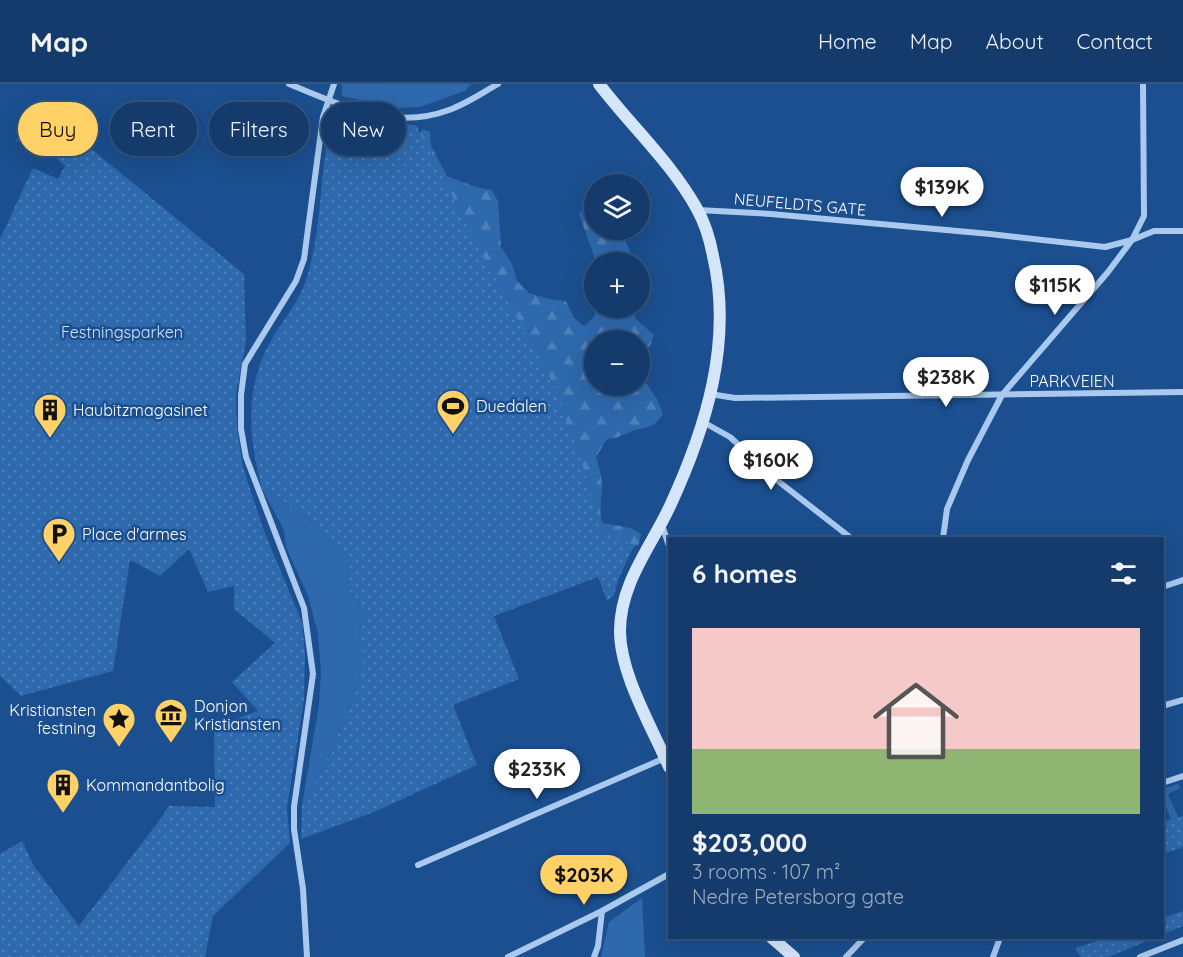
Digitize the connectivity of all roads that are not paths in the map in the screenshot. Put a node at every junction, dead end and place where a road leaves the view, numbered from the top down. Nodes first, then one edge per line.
1 (289, 84) edge
2 (334, 84) edge
3 (498, 84) edge
4 (599, 84) edge
5 (1143, 84) edge
6 (329, 100) junction
7 (698, 210) junction
8 (1183, 231) edge
9 (1132, 240) junction
10 (1183, 392) edge
11 (710, 394) junction
12 (1002, 395) junction
13 (703, 423) junction
14 (662, 524) junction
15 (850, 537) edge
16 (943, 537) edge
17 (668, 543) edge
18 (1183, 580) edge
19 (1164, 586) edge
20 (1183, 700) edge
21 (1164, 705) edge
22 (667, 762) edge
23 (1183, 776) edge
24 (1164, 782) edge
25 (418, 866) dead end
26 (668, 875) edge
27 (602, 911) junction
28 (773, 939) edge
29 (863, 939) edge
30 (1000, 939) edge
31 (1183, 940) edge
32 (307, 957) edge
33 (508, 957) edge
34 (594, 957) edge
35 (794, 957) edge
36 (846, 957) edge
37 (993, 957) edge
38 (1140, 957) edge

1 - 6 street
2 - 6 street
3 - 6 street
4 - 7 street
5 - 9 street
6 - 32 street
7 - 9 street, NEUFELDTS GATE
7 - 11 street
8 - 9 street, NEUFELDTS GATE
9 - 12 street
10 - 12 street, PARKVEIEN
11 - 12 street, PARKVEIEN
11 - 13 street
12 - 16 street
13 - 14 street
13 - 15 street
14 - 17 street
14 - 22 street
18 - 19 street
20 - 21 street
22 - 25 street
23 - 24 street
26 - 27 street
27 - 33 street
27 - 34 street
28 - 35 street
29 - 36 street
30 - 37 street
31 - 38 street

